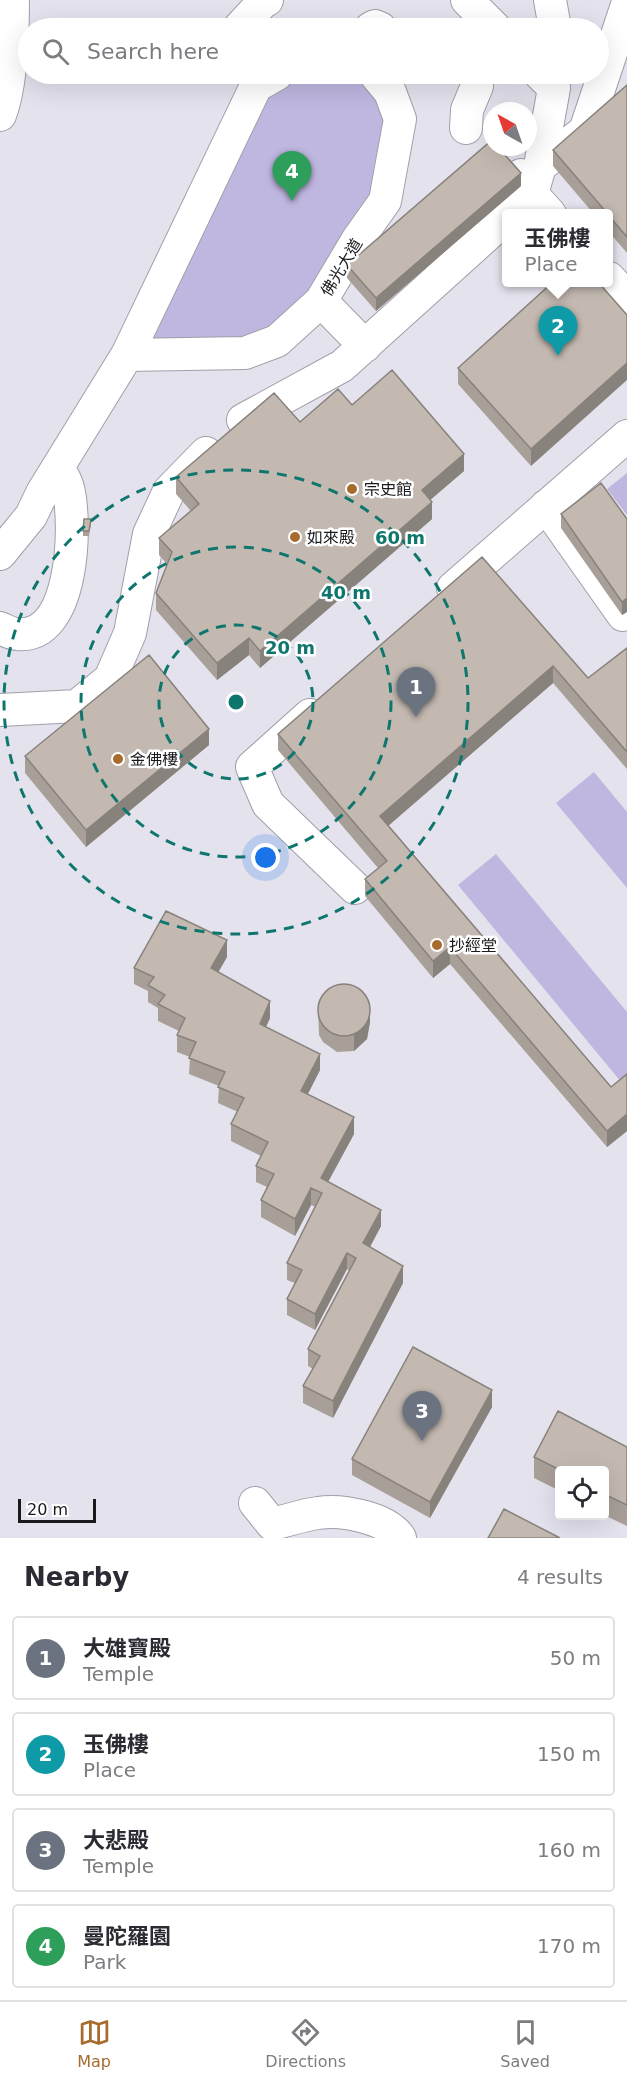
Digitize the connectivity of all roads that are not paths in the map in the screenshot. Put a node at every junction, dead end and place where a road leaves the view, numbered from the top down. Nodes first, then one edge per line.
1 (13, 0) edge
2 (267, 0) edge
3 (467, 0) edge
4 (550, 0) edge
5 (627, 5) edge
6 (248, 18) edge
7 (485, 18) edge
8 (553, 18) edge
9 (609, 59) edge
10 (256, 84) edge
11 (383, 84) edge
12 (477, 84) edge
13 (548, 84) edge
14 (601, 84) edge
15 (0, 115) edge
16 (466, 128) dead end
17 (530, 192) edge
18 (502, 222) edge
19 (613, 282) edge
20 (627, 298) edge
21 (321, 301) junction
22 (365, 345) junction
23 (127, 355) junction
24 (627, 436) edge
25 (58, 468) junction
26 (546, 506) junction
27 (0, 554) edge
28 (429, 609) edge
29 (622, 615) edge
30 (0, 628) edge
31 (332, 696) edge
32 (0, 710) edge
33 (355, 888) dead end
34 (255, 1503) dead end
35 (400, 1538) edge

1 - 15 street
2 - 6 street
3 - 7 street
4 - 8 street
5 - 9 street
10 - 23 street
11 - 21 street, 佛光大道
12 - 16 street
13 - 17 street
14 - 17 street
18 - 22 street
19 - 20 street
21 - 22 street
21 - 23 street, 佛光大道
22 - 32 street
23 - 25 street
24 - 26 street
25 - 27 street
25 - 30 street
26 - 28 street
26 - 29 street
31 - 33 street
34 - 35 street

